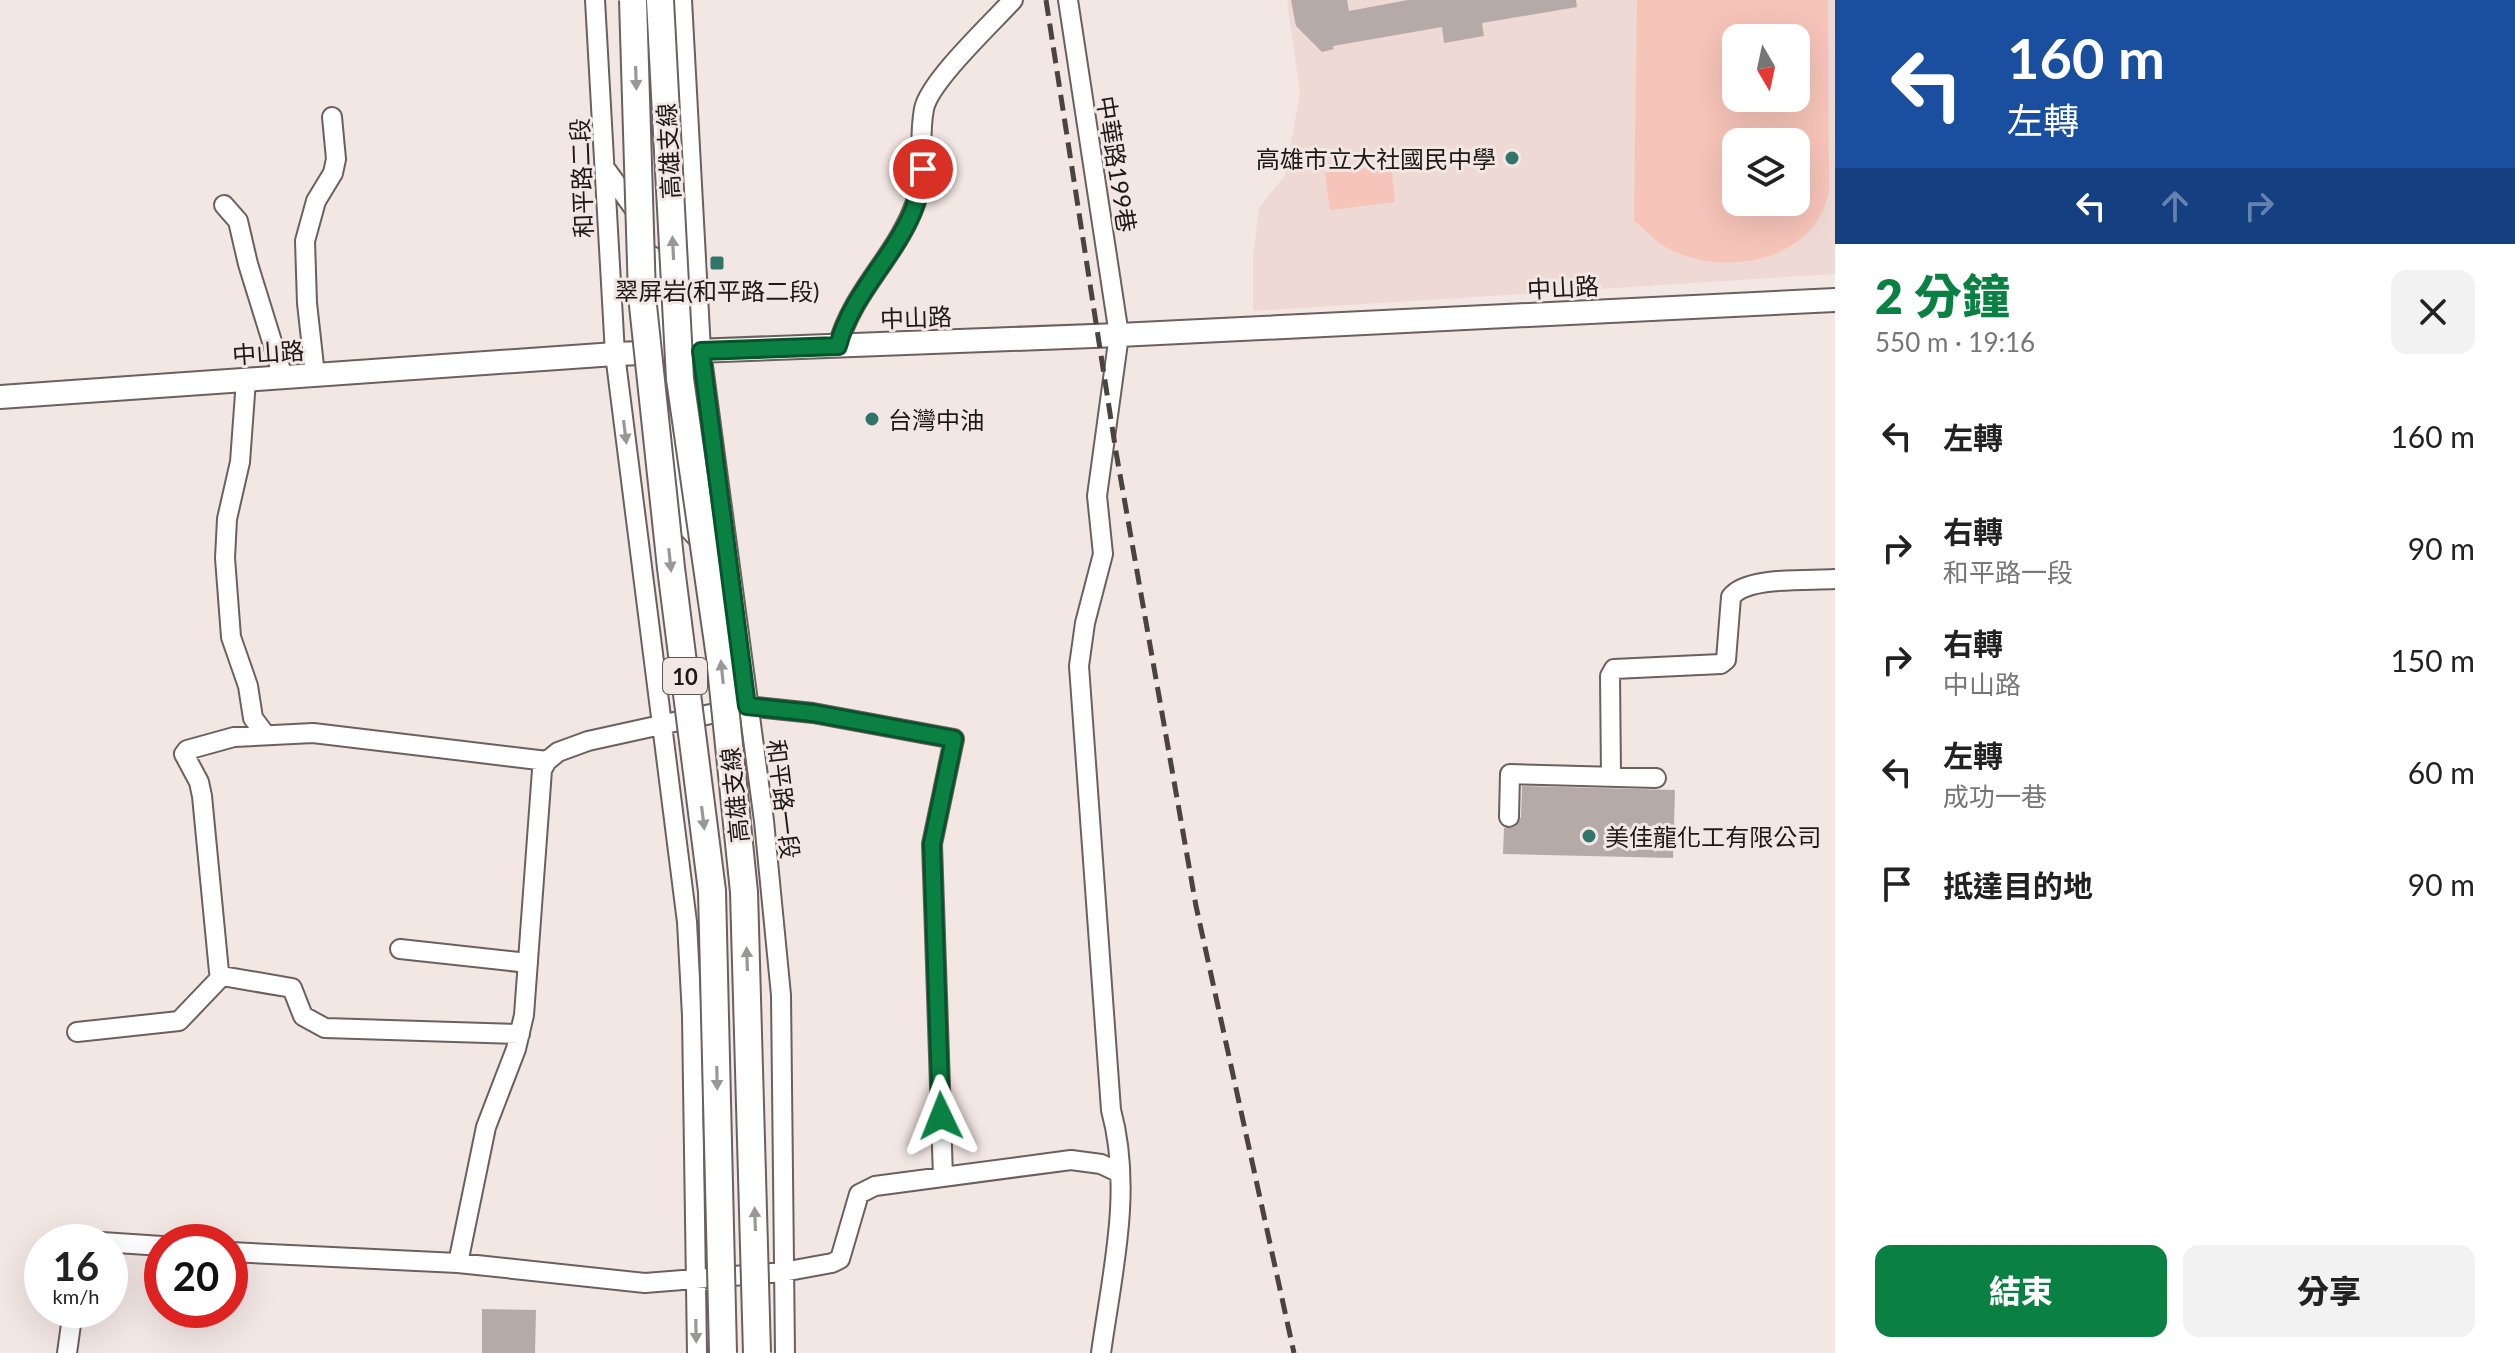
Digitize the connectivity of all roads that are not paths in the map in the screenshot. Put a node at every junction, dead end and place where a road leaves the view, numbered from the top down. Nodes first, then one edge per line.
1 (595, 0) edge
2 (633, 0) edge
3 (660, 0) edge
4 (682, 0) edge
5 (1013, 0) edge
6 (1068, 0) edge
7 (332, 117) dead end
8 (605, 168) junction
9 (224, 205) dead end
10 (1835, 300) edge
11 (1119, 335) junction
12 (838, 346) junction
13 (701, 351) junction
14 (662, 352) junction
15 (615, 354) junction
16 (315, 375) junction
17 (283, 377) junction
18 (246, 380) junction
19 (0, 397) edge
20 (731, 573) junction
21 (1835, 579) edge
22 (747, 706) junction
23 (663, 724) junction
24 (265, 734) junction
25 (547, 761) junction
26 (1611, 776) junction
27 (1656, 778) dead end
28 (1509, 817) dead end
29 (400, 949) dead end
30 (528, 963) junction
31 (222, 976) junction
32 (77, 1032) dead end
33 (520, 1034) junction
34 (1120, 1173) junction
35 (943, 1177) junction
36 (248, 1253) edge
37 (458, 1263) junction
38 (783, 1272) junction
39 (695, 1279) junction
40 (70, 1328) edge
41 (67, 1353) edge
42 (697, 1353) edge
43 (723, 1353) edge
44 (757, 1353) edge
45 (785, 1353) edge
46 (1101, 1353) edge

1 - 8 street, 和平路二段
2 -> 43 highway, 高雄支線 / 10, bridge
44 -> 3 highway, 高雄支線 / 10, bridge
4 - 13 street
5 - 12 street
6 - 11 street, 中華路199巷
7 - 16 street
8 - 14 street
8 - 15 street, 和平路二段
9 - 17 street
10 - 11 main road, 中山路
11 - 12 main road, 中山路
11 - 34 street, 中華路199巷
12 - 13 main road, 中山路
13 - 14 main road, 中山路
13 - 20 street, 和平路一段
14 - 15 main road, 中山路
14 - 20 street
15 - 16 main road, 中山路
15 -> 23 street
16 - 17 main road, 中山路
17 - 18 main road, 中山路
18 - 19 main road, 中山路
18 - 24 street
20 - 22 street, 和平路一段
21 - 26 street
22 - 23 street
22 - 35 street
22 - 38 street, 和平路一段
23 - 25 street
23 - 39 street
24 - 25 street
24 - 31 street
25 - 30 street
26 - 27 street
26 - 28 street
29 - 30 street
30 - 33 street
31 - 32 street
31 - 33 street
33 - 37 street
34 - 35 street
34 - 46 street, 中華路199巷
35 - 38 street
36 - 37 street
37 - 39 street
38 - 39 street
38 - 45 street, 和平路一段
39 -> 42 street
40 - 41 street

